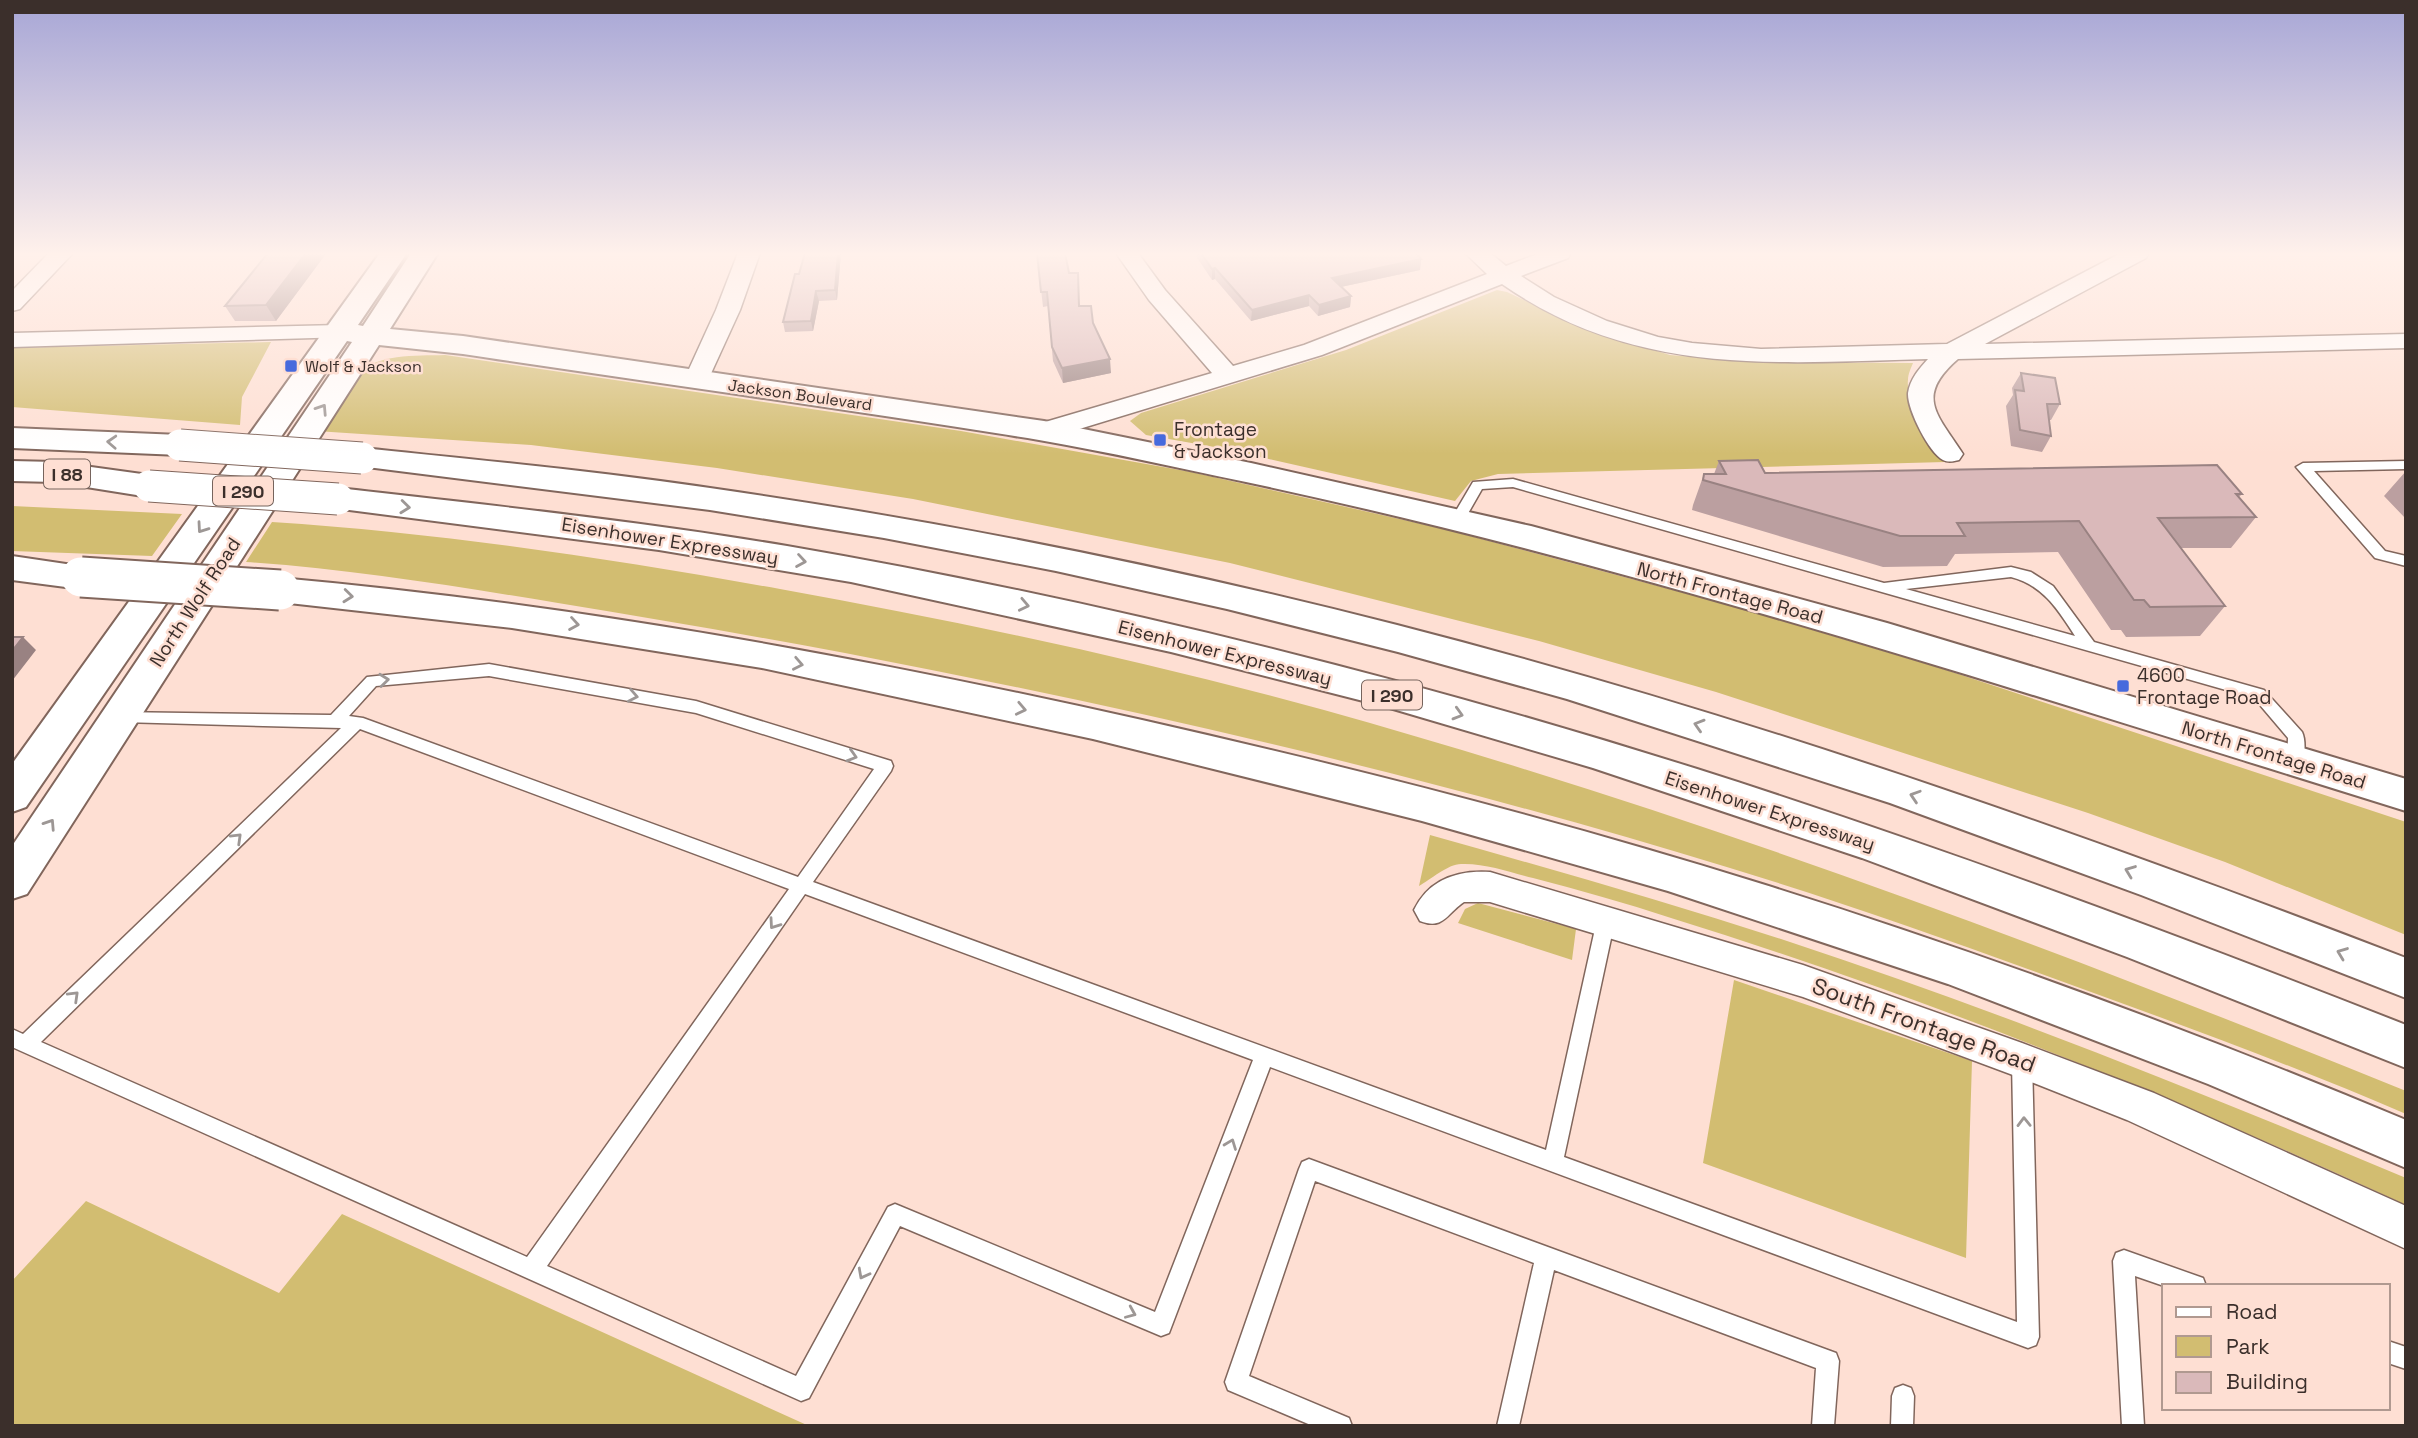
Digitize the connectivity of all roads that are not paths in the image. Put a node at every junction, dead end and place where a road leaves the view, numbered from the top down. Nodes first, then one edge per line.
1 (361, 320) edge
2 (366, 320) edge
3 (724, 320) edge
4 (1179, 320) edge
5 (1391, 320) edge
6 (1587, 320) edge
7 (2011, 320) edge
8 (355, 333) junction
9 (12, 340) edge
10 (2406, 341) edge
11 (1951, 352) junction
12 (1229, 377) junction
13 (696, 380) junction
14 (1045, 431) junction
15 (12, 438) edge
16 (1950, 454) dead end
17 (2406, 465) edge
18 (12, 471) edge
19 (135, 485) junction
20 (12, 487) edge
21 (1457, 521) junction
22 (2406, 561) edge
23 (12, 568) edge
24 (80, 577) junction
25 (12, 578) edge
26 (1881, 587) junction
27 (2089, 646) junction
28 (121, 716) junction
29 (334, 722) junction
30 (357, 722) junction
31 (2295, 762) junction
32 (2406, 794) edge
33 (12, 796) edge
34 (12, 881) edge
35 (802, 886) junction
36 (1432, 910) dead end
37 (1606, 920) junction
38 (2406, 978) edge
39 (19, 1041) edge
40 (2406, 1048) edge
41 (1264, 1056) junction
42 (2022, 1061) junction
43 (2406, 1144) edge
44 (1553, 1163) junction
45 (2406, 1228) edge
46 (1546, 1256) junction
47 (532, 1269) junction
48 (2189, 1284) edge
49 (1903, 1396) dead end
50 (1340, 1426) edge
51 (1508, 1426) edge
52 (1824, 1426) edge
53 (1902, 1426) edge
54 (2133, 1426) edge

1 - 8 main road, North Wolf Road
2 - 8 main road, North Wolf Road
3 - 13 street
4 - 12 street
5 - 12 street, Jackson Boulevard
6 - 11 street
7 - 11 street
8 - 9 street, Jackson Boulevard
8 - 13 main road, Jackson Boulevard
28 -> 8 main road, North Wolf Road
8 -> 33 main road, North Wolf Road
10 - 11 street
11 - 16 street
12 - 14 street, Jackson Boulevard
13 - 14 main road, Jackson Boulevard
14 - 21 main road, North Frontage Road
38 -> 15 main road, I 290, bridge
17 - 22 lane
18 - 19 main road, I 88
19 - 20 main road, I 290
19 -> 40 main road, Eisenhower Expressway / I 290, bridge
21 - 26 lane
21 - 31 main road, North Frontage Road
23 - 24 main road
24 - 25 main road
24 -> 43 main road, bridge
26 - 27 lane
26 - 27 lane
27 - 31 lane
28 - 29 lane
34 -> 28 main road, North Wolf Road
29 - 30 lane
29 -> 35 lane
30 - 35 lane
39 -> 30 lane
31 - 32 main road, North Frontage Road
35 - 41 lane
35 -> 47 lane
36 - 37 street, South Frontage Road
37 - 42 street, South Frontage Road
37 - 44 lane
39 - 47 lane
41 - 44 lane
41 - 47 lane
44 -> 42 lane
42 - 45 street, South Frontage Road
46 - 50 lane
46 - 51 lane
46 - 52 lane
48 - 54 lane
49 - 53 lane

